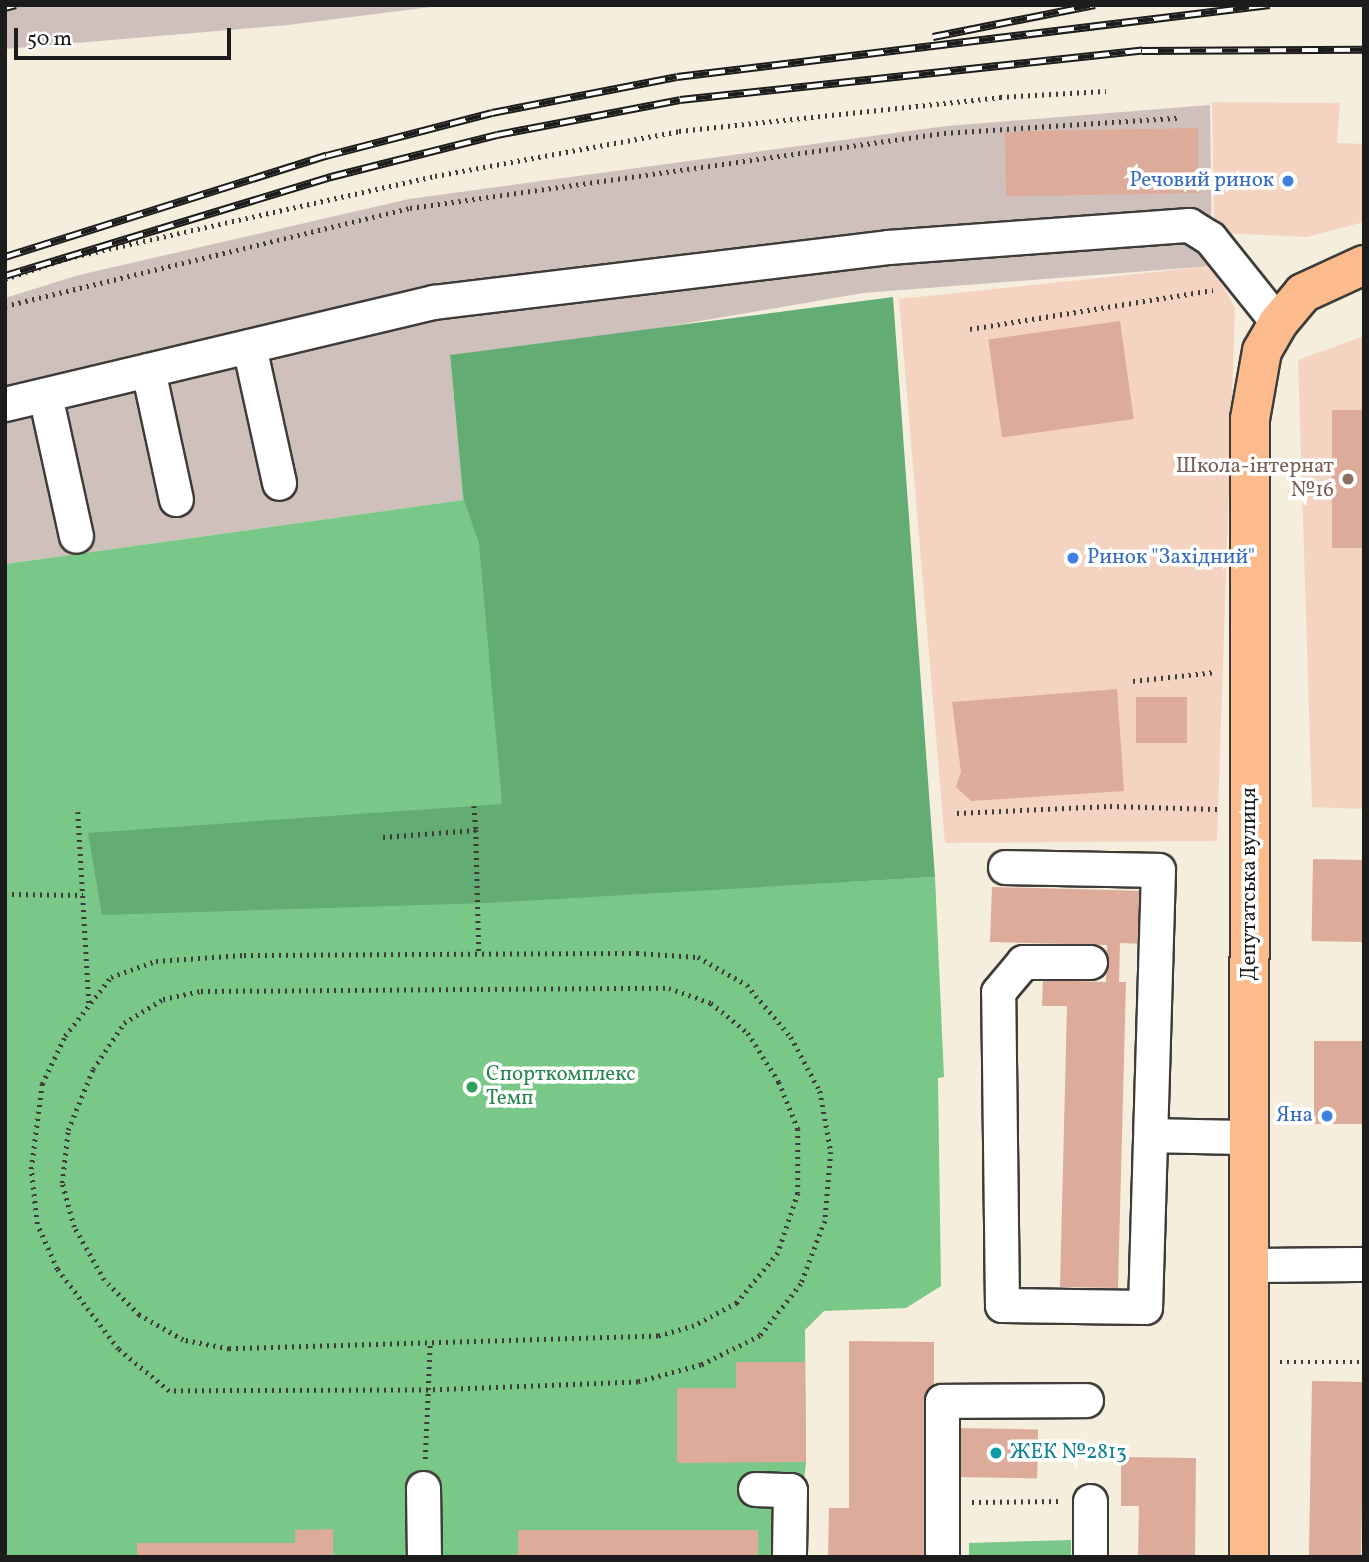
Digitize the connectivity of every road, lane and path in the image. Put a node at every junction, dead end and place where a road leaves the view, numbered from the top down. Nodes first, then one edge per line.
1 (1106, 92) dead end
2 (1179, 118) dead end
3 (1364, 265) edge
4 (5, 279) edge
5 (1224, 289) dead end
6 (5, 306) edge
7 (1278, 323) junction
8 (970, 329) dead end
9 (249, 346) junction
10 (148, 370) junction
11 (45, 395) junction
12 (5, 404) edge
13 (279, 483) dead end
14 (177, 499) dead end
15 (76, 537) dead end
16 (1228, 670) dead end
17 (1133, 681) dead end
18 (474, 806) dead end
19 (1224, 808) dead end
20 (78, 812) dead end
21 (957, 813) dead end
22 (476, 830) junction
23 (383, 837) dead end
24 (1005, 867) dead end
25 (5, 894) edge
26 (83, 895) junction
27 (479, 954) junction
28 (1090, 962) dead end
29 (89, 1005) junction
30 (1151, 1135) junction
31 (1250, 1137) junction
32 (1250, 1265) junction
33 (1364, 1265) edge
34 (430, 1343) junction
35 (1364, 1362) edge
36 (1268, 1363) dead end
37 (428, 1390) junction
38 (1086, 1400) dead end
39 (423, 1488) joint
40 (755, 1489) dead end
41 (1090, 1501) joint
42 (942, 1503) junction
43 (424, 1557) edge
44 (789, 1557) edge
45 (942, 1557) edge
46 (1090, 1557) edge
47 (1250, 1557) edge

1 - 4 path
2 - 6 path
3 - 7 main road, Депутатська вулиця
5 - 8 path
7 - 9 lane
7 - 31 main road, Депутатська вулиця
9 - 10 lane
9 - 13 lane
10 - 11 lane
10 - 14 lane
11 - 12 lane
11 - 15 lane
16 - 17 path
18 - 22 path
19 - 21 path
20 - 26 path
22 - 23 path
22 - 27 path
24 - 30 lane
25 - 26 path
26 - 29 path
27 - 29 path
27 - 37 path
28 - 30 lane
29 - 37 path
30 - 31 lane
31 - 32 main road, Депутатська вулиця
32 - 33 lane
32 - 47 main road, Депутатська вулиця
34 - 34 path
34 - 37 path
35 - 36 path
37 - 39 path
38 - 42 lane
39 - 43 lane
40 - 44 lane
41 - 42 path
41 - 46 lane
42 - 45 lane

